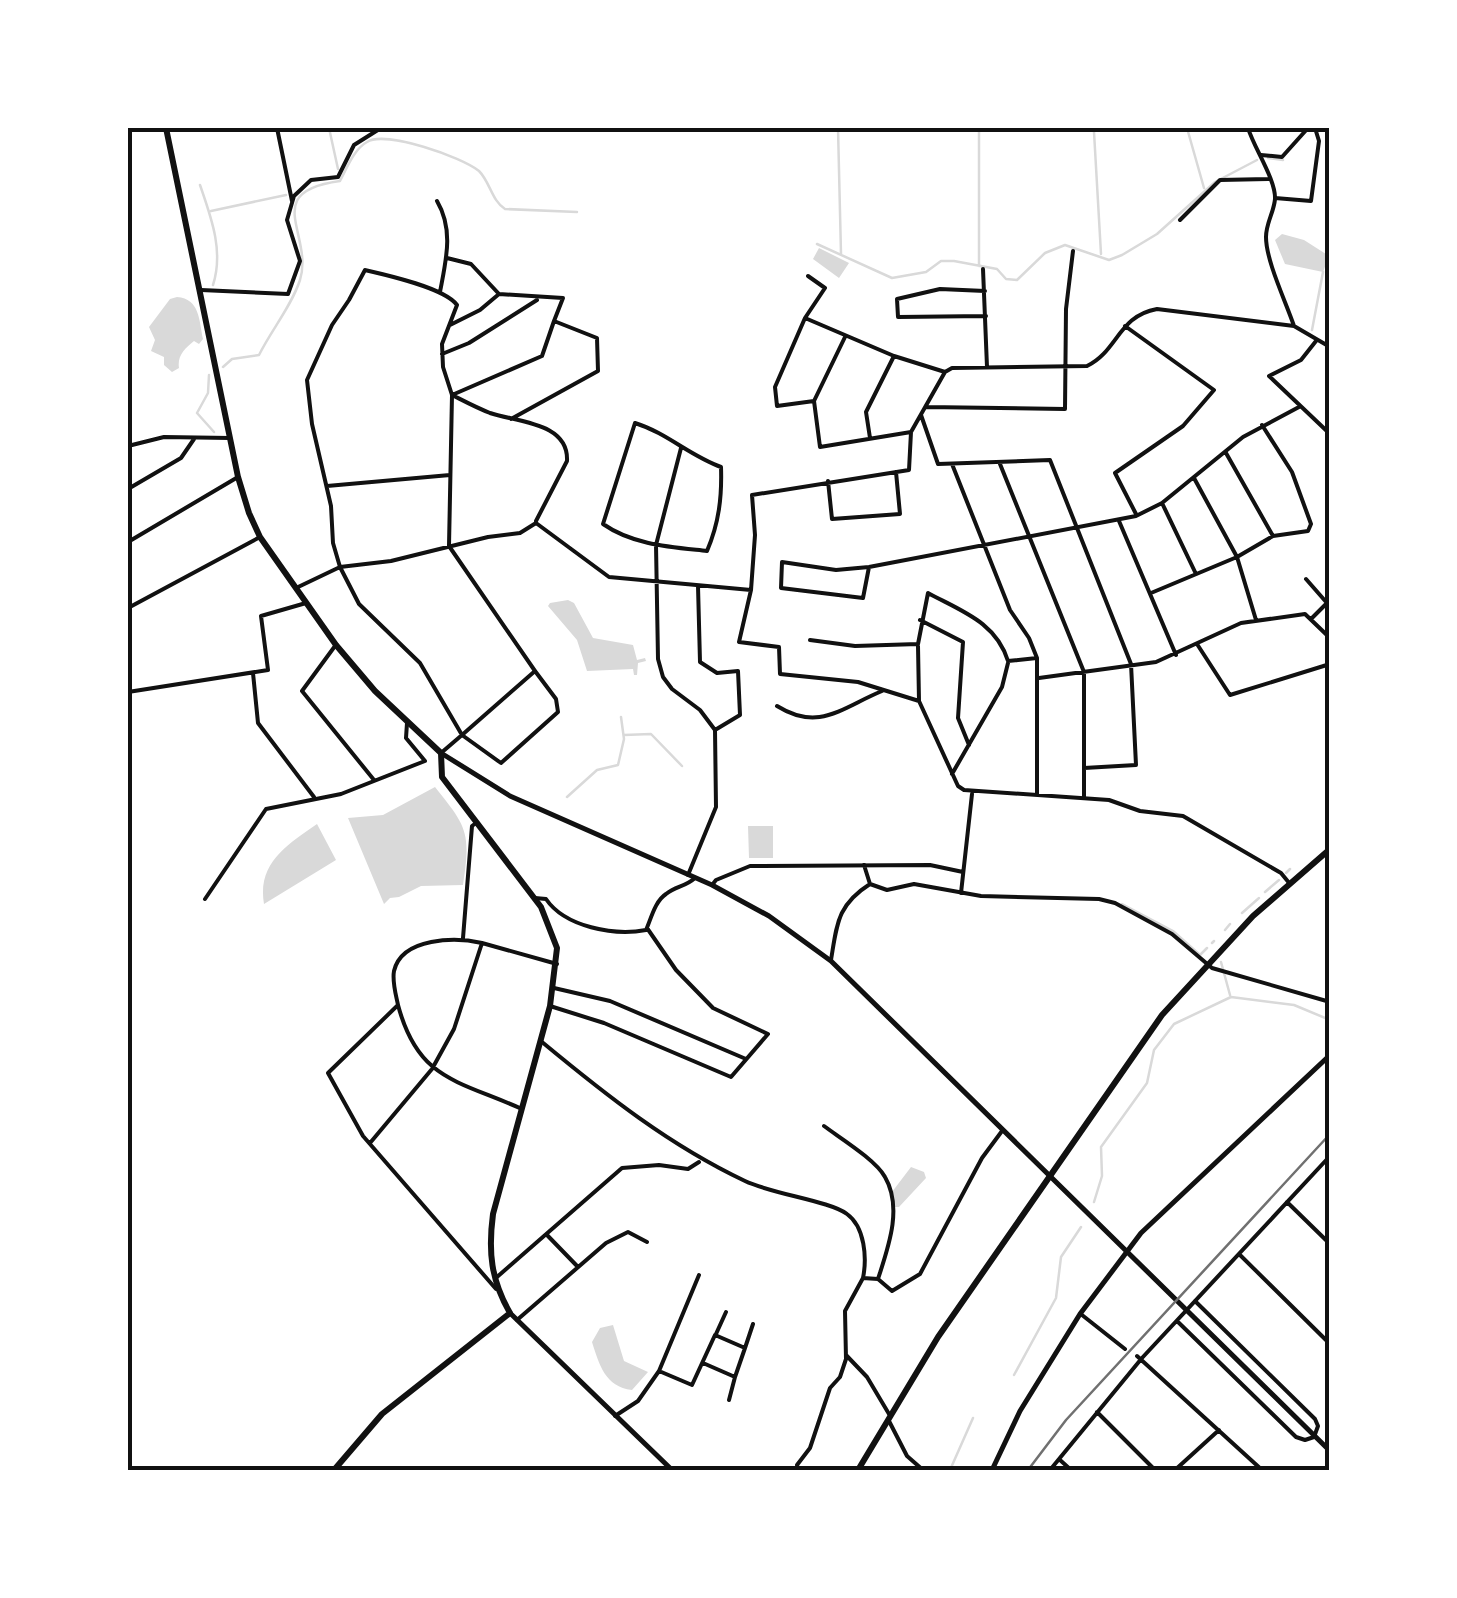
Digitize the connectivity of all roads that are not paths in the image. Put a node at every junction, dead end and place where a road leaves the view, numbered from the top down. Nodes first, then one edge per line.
1 (166, 128) edge
2 (277, 128) edge
3 (382, 128) edge
4 (1248, 128) edge
5 (1311, 128) edge
6 (1256, 154) junction
7 (1270, 179) junction
8 (1275, 198) junction
9 (292, 201) junction
10 (437, 201) dead end
11 (1180, 220) dead end
12 (1074, 251) dead end
13 (447, 258) junction
14 (983, 269) dead end
15 (808, 276) dead end
16 (201, 290) junction
17 (984, 290) junction
18 (440, 292) junction
19 (499, 294) junction
20 (539, 298) junction
21 (986, 316) junction
22 (805, 318) junction
23 (554, 321) junction
24 (450, 325) junction
25 (1126, 326) junction
26 (1294, 326) junction
27 (846, 337) junction
28 (1316, 341) junction
29 (1330, 347) edge
30 (442, 354) junction
31 (894, 356) junction
32 (987, 367) junction
33 (1066, 367) junction
34 (945, 372) junction
35 (452, 396) junction
36 (814, 401) junction
37 (1298, 407) junction
38 (926, 408) junction
39 (921, 416) junction
40 (511, 419) junction
41 (1262, 425) junction
42 (911, 432) junction
43 (1330, 434) edge
44 (196, 437) junction
45 (230, 438) junction
46 (870, 438) junction
47 (128, 445) edge
48 (681, 448) junction
49 (1226, 451) junction
50 (1000, 462) junction
51 (952, 464) junction
52 (896, 472) junction
53 (450, 475) junction
54 (238, 478) junction
55 (1194, 478) junction
56 (828, 482) junction
57 (327, 486) junction
58 (128, 488) edge
59 (1162, 503) junction
60 (1136, 516) junction
61 (1120, 521) junction
62 (536, 523) junction
63 (1079, 528) junction
64 (1273, 536) junction
65 (1031, 537) junction
66 (260, 538) junction
67 (128, 542) edge
68 (983, 544) junction
69 (656, 545) junction
70 (449, 546) junction
71 (1236, 557) junction
72 (340, 567) junction
73 (869, 567) junction
74 (1196, 574) junction
75 (1306, 579) dead end
76 (656, 582) junction
77 (698, 586) junction
78 (296, 588) junction
79 (752, 590) junction
80 (1151, 592) junction
81 (306, 603) junction
82 (128, 608) edge
83 (1311, 619) junction
84 (920, 620) junction
85 (1256, 620) junction
86 (1330, 638) edge
87 (810, 640) dead end
88 (918, 644) junction
89 (1198, 644) junction
90 (336, 645) junction
91 (1176, 654) junction
92 (1037, 658) junction
93 (1008, 661) junction
94 (1131, 664) junction
95 (1330, 664) edge
96 (534, 670) junction
97 (1084, 672) junction
98 (254, 673) junction
99 (1039, 678) junction
100 (882, 691) junction
101 (128, 692) edge
102 (919, 701) junction
103 (776, 706) dead end
104 (408, 720) junction
105 (715, 730) junction
106 (462, 735) junction
107 (969, 744) junction
108 (441, 754) junction
109 (1084, 768) junction
110 (952, 774) junction
111 (374, 780) junction
112 (972, 792) junction
113 (1037, 795) junction
114 (314, 798) junction
115 (1084, 798) junction
116 (476, 822) junction
117 (1330, 850) edge
118 (1320, 858) junction
119 (1330, 858) edge
120 (864, 865) junction
121 (963, 872) junction
122 (691, 876) junction
123 (870, 884) junction
124 (1290, 884) junction
125 (712, 885) junction
126 (961, 893) junction
127 (535, 898) junction
128 (205, 899) dead end
129 (647, 928) junction
130 (463, 938) junction
131 (482, 943) junction
132 (831, 960) junction
133 (558, 964) junction
134 (1206, 964) junction
135 (554, 988) junction
136 (1330, 1002) edge
137 (398, 1005) junction
138 (550, 1006) junction
139 (540, 1041) junction
140 (1330, 1054) edge
141 (746, 1059) junction
142 (432, 1069) junction
143 (522, 1109) junction
144 (824, 1126) dead end
145 (1002, 1131) junction
146 (370, 1143) junction
147 (1330, 1156) edge
148 (700, 1161) junction
149 (1050, 1174) junction
150 (1287, 1202) junction
151 (546, 1234) junction
152 (647, 1242) dead end
153 (1330, 1244) edge
154 (1126, 1252) junction
155 (1239, 1254) junction
156 (578, 1268) junction
157 (699, 1275) dead end
158 (862, 1278) junction
159 (878, 1279) junction
160 (495, 1284) junction
161 (1195, 1301) junction
162 (726, 1312) dead end
163 (510, 1314) junction
164 (1080, 1314) junction
165 (517, 1320) junction
166 (1178, 1320) junction
167 (752, 1324) dead end
168 (715, 1335) junction
169 (1330, 1344) edge
170 (745, 1348) junction
171 (1125, 1350) dead end
172 (846, 1355) junction
173 (1139, 1357) junction
174 (702, 1364) junction
175 (659, 1371) junction
176 (735, 1377) junction
177 (728, 1400) dead end
178 (1096, 1412) junction
179 (614, 1416) junction
180 (888, 1416) junction
181 (1218, 1430) junction
182 (1314, 1437) junction
183 (1330, 1452) edge
184 (1058, 1458) junction
185 (334, 1470) edge
186 (672, 1470) edge
187 (798, 1470) edge
188 (858, 1470) edge
189 (922, 1470) edge
190 (992, 1470) edge
191 (1050, 1470) edge
192 (1071, 1470) edge
193 (1155, 1470) edge
194 (1176, 1470) edge
195 (1262, 1470) edge

1 - 16 main road
2 - 9 street
3 - 9 street
4 - 6 street
5 - 6 street
5 - 8 street
6 - 7 street
7 - 8 street
7 - 11 street
8 - 26 street
9 - 16 street
10 - 13 street
12 - 33 street
13 - 18 street
13 - 19 street
14 - 17 street
15 - 22 street
16 - 45 main road
17 - 21 street
17 - 21 street
18 - 24 street
18 - 57 street
19 - 20 street
19 - 24 street
20 - 23 street
20 - 30 street
21 - 32 street
22 - 27 street
22 - 36 street
23 - 35 street
23 - 40 street
24 - 30 street
25 - 26 street
25 - 33 street
25 - 60 street
26 - 28 street
27 - 31 street
27 - 36 street
28 - 29 street
28 - 37 street
30 - 35 street
31 - 34 street
31 - 46 street
32 - 33 street
32 - 34 street
33 - 38 street
34 - 38 street
35 - 40 street
35 - 53 street
36 - 46 street
37 - 41 street
37 - 43 street
38 - 39 street
39 - 42 street
39 - 51 street
40 - 62 street
41 - 49 street
41 - 64 street
42 - 46 street
42 - 52 street
44 - 45 street
44 - 47 street
44 - 58 street
45 - 54 main road
48 - 69 street
48 - 69 street
48 - 69 street
49 - 55 street
49 - 64 street
50 - 51 street
50 - 63 street
50 - 65 street
51 - 68 street
52 - 56 street
52 - 56 street
53 - 57 street
53 - 70 street
54 - 66 main road
54 - 67 street
55 - 59 street
55 - 71 street
56 - 79 street
57 - 72 street
59 - 60 street
59 - 74 street
60 - 61 street
61 - 63 street
61 - 80 street
62 - 70 street
62 - 76 street
63 - 65 street
63 - 94 street
64 - 71 street
65 - 68 street
65 - 97 street
66 - 78 main road
66 - 82 street
68 - 73 street
68 - 92 street
69 - 76 street
70 - 72 street
70 - 96 street
71 - 74 street
71 - 85 street
72 - 78 street
72 - 106 street
73 - 73 street
74 - 80 street
75 - 83 street
76 - 77 street
76 - 105 street
77 - 79 street
77 - 105 street
78 - 81 main road
79 - 100 street
80 - 91 street
81 - 90 main road
81 - 98 street
83 - 85 street
83 - 86 street
84 - 88 street
84 - 93 street
84 - 107 street
85 - 89 street
87 - 88 street
88 - 102 street
89 - 91 street
89 - 95 street
90 - 104 main road
90 - 111 street
91 - 94 street
92 - 93 street
92 - 99 street
93 - 107 street
94 - 97 street
94 - 109 street
96 - 106 street
96 - 106 street
97 - 99 street
97 - 109 street
98 - 101 street
98 - 114 street
99 - 113 street
100 - 102 street
100 - 103 street
102 - 110 street
104 - 108 main road
104 - 111 street
105 - 122 street
106 - 108 street
107 - 110 street
108 - 116 main road
108 - 122 street
109 - 115 street
110 - 112 street
111 - 114 street
112 - 113 street
112 - 121 street
113 - 115 street
114 - 128 street
115 - 124 street
116 - 127 main road
116 - 130 street
117 - 118 main road
118 - 119 street
118 - 124 main road
120 - 121 street
120 - 123 street
120 - 125 street
121 - 126 street
122 - 125 street
122 - 129 street
123 - 126 street
123 - 132 street
124 - 134 main road
125 - 132 street
126 - 134 street
127 - 129 street
127 - 133 main road
129 - 141 street
130 - 131 street
130 - 137 street
131 - 133 street
131 - 142 street
132 - 145 street
133 - 135 main road
134 - 136 street
134 - 149 main road
135 - 138 main road
135 - 141 street
137 - 142 street
137 - 146 street
138 - 139 main road
138 - 141 street
139 - 143 main road
139 - 148 street
140 - 154 street
142 - 143 street
142 - 146 street
143 - 160 main road
144 - 159 street
145 - 149 street
145 - 159 street
146 - 160 street
147 - 150 street
148 - 151 street
148 - 158 street
149 - 154 street
149 - 180 main road
150 - 153 street
150 - 155 street
151 - 156 street
151 - 160 street
152 - 156 street
154 - 164 street
154 - 182 street
155 - 161 street
155 - 169 street
156 - 165 street
157 - 175 street
158 - 159 street
158 - 172 street
160 - 163 main road
161 - 166 street
161 - 182 street
162 - 168 street
163 - 165 street
163 - 185 main road
164 - 171 street
164 - 190 street
165 - 179 street
166 - 173 street
166 - 182 street
167 - 170 street
168 - 170 street
168 - 174 street
170 - 176 street
172 - 180 street
172 - 187 street
173 - 178 street
173 - 181 street
174 - 175 street
174 - 176 street
175 - 179 street
176 - 177 street
178 - 184 street
178 - 193 street
179 - 186 street
180 - 188 main road
180 - 189 street
181 - 194 street
181 - 195 street
182 - 183 street
184 - 191 street
184 - 192 street

